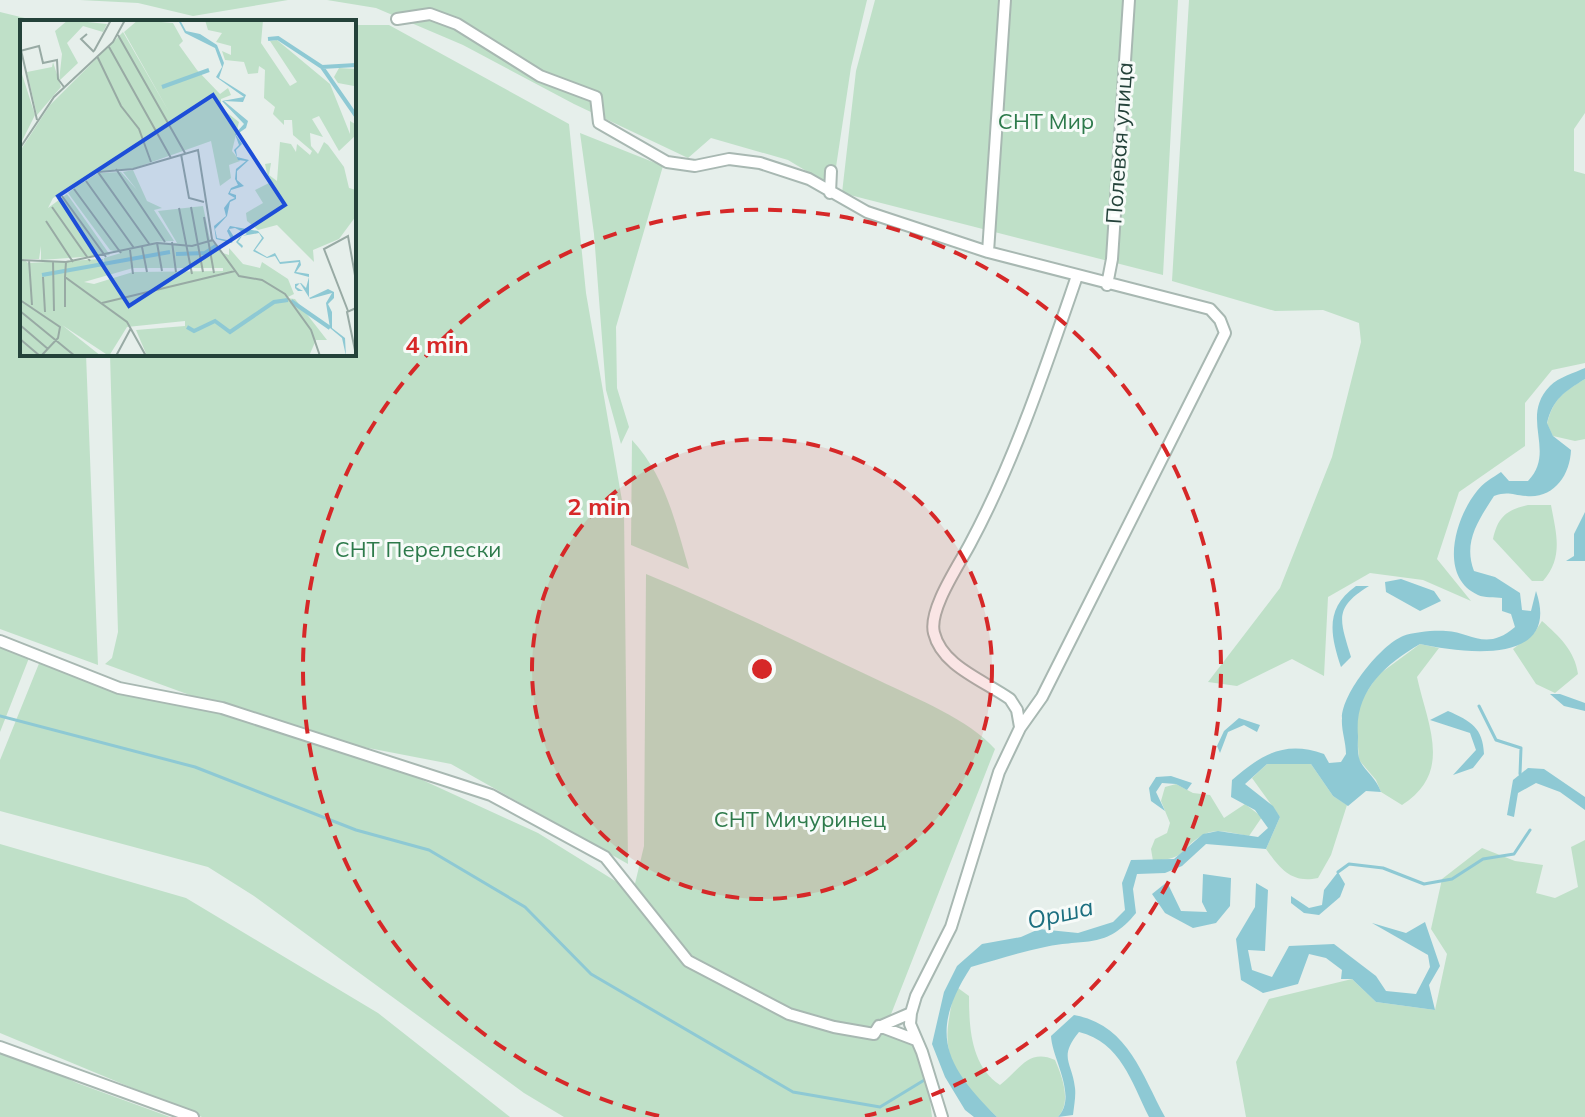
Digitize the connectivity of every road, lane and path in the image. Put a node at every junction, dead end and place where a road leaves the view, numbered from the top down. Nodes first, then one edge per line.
1 (1005, 0) edge
2 (1129, 0) edge
3 (397, 19) dead end
4 (831, 171) dead end
5 (830, 193) junction
6 (988, 252) junction
7 (1077, 276) junction
8 (1107, 285) junction
9 (0, 641) edge
10 (1020, 728) junction
11 (911, 1013) junction
12 (879, 1026) junction
13 (916, 1040) junction
14 (0, 1047) edge
15 (193, 1117) edge
16 (942, 1117) edge

1 - 6 street
2 - 8 street, Полевая улица
3 - 5 street
4 - 5 street
5 - 6 street
6 - 7 street
7 - 8 street
7 - 10 street
8 - 10 street
9 - 12 street
10 - 11 street
11 - 12 street
11 - 13 street
12 - 13 street
13 - 16 street
14 - 15 street

